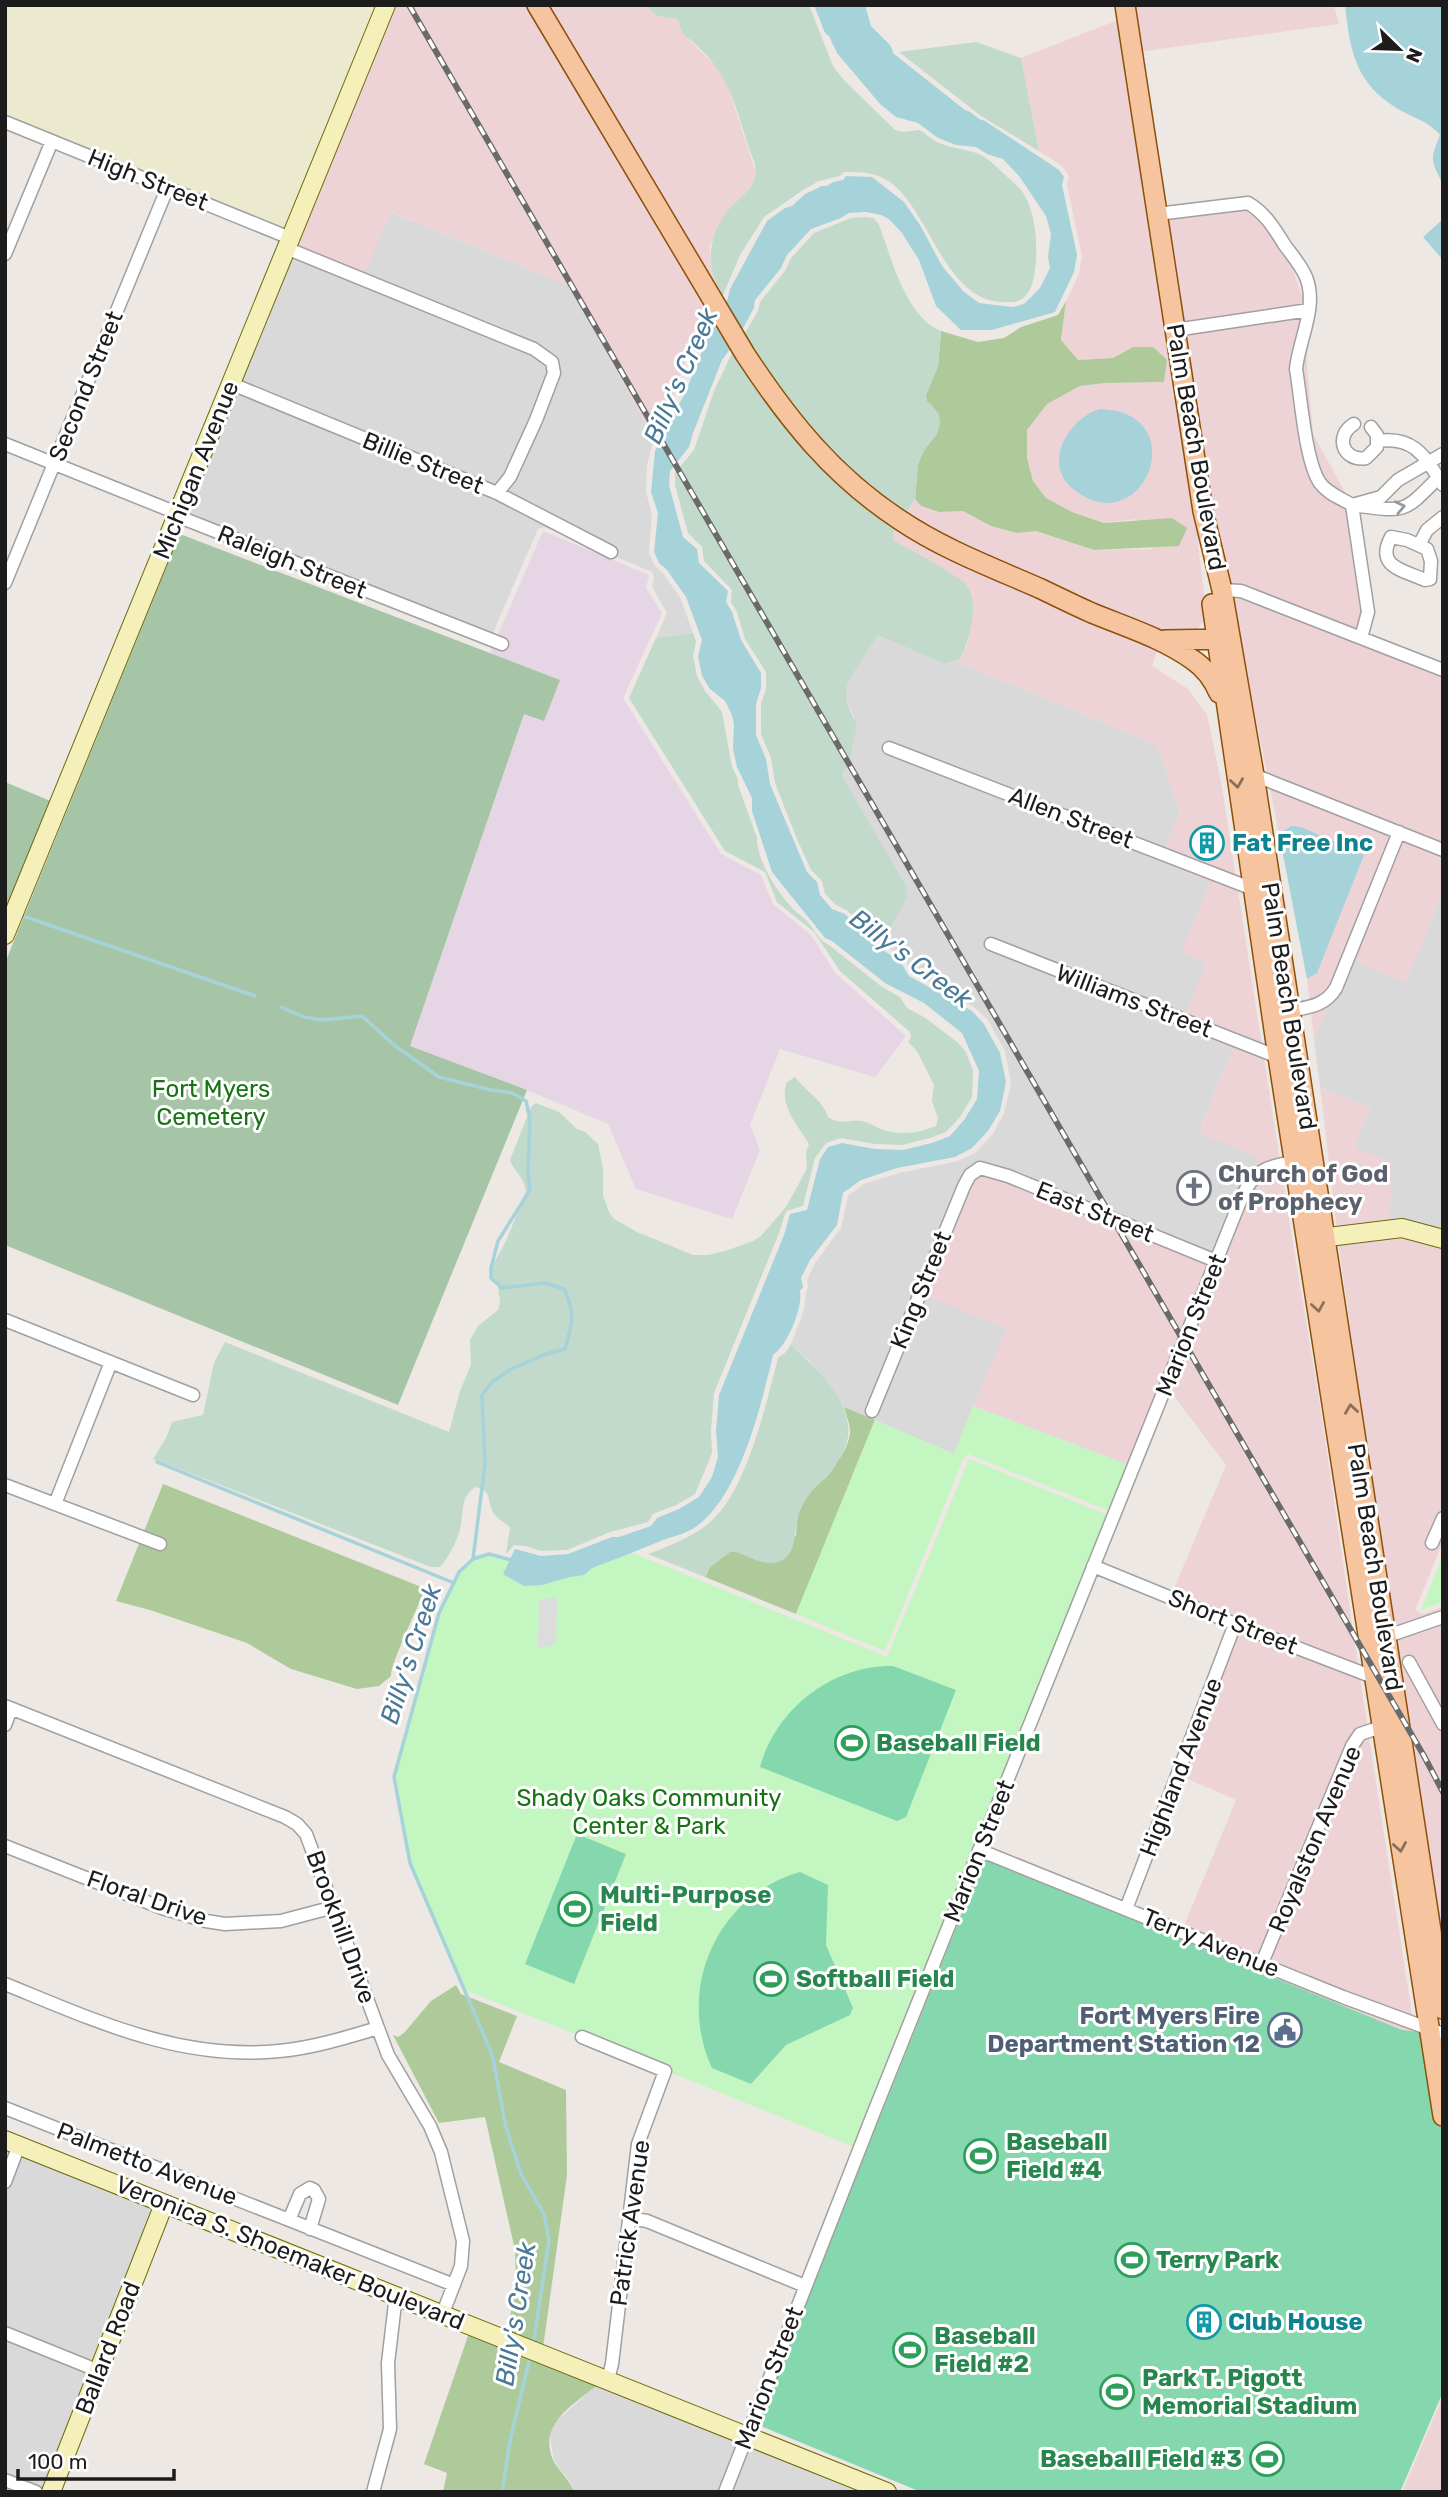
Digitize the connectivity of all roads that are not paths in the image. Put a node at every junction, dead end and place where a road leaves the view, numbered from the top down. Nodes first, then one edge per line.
1 (386, 5) edge
2 (537, 5) edge
3 (1125, 5) edge
4 (5, 122) edge
5 (52, 141) junction
6 (167, 188) junction
7 (1157, 214) junction
8 (288, 243) junction
9 (5, 254) edge
10 (1309, 310) junction
11 (1175, 330) junction
12 (232, 384) junction
13 (1354, 424) dead end
14 (1371, 427) dead end
15 (1378, 441) junction
16 (5, 444) edge
17 (1443, 454) edge
18 (54, 464) junction
19 (1428, 464) junction
20 (1440, 482) edge
21 (497, 493) junction
22 (1352, 505) junction
23 (177, 513) junction
24 (1204, 516) junction
25 (1443, 517) edge
26 (1419, 545) dead end
27 (611, 552) dead end
28 (5, 583) edge
29 (1222, 590) junction
30 (1361, 638) junction
31 (1223, 639) junction
32 (1161, 640) junction
33 (502, 643) dead end
34 (1443, 670) edge
35 (1228, 715) junction
36 (889, 748) dead end
37 (1254, 775) junction
38 (1399, 832) junction
39 (1443, 850) edge
40 (1252, 889) junction
41 (1275, 921) junction
42 (8, 928) edge
43 (991, 944) dead end
44 (1289, 1011) junction
45 (1278, 1058) junction
46 (1295, 1162) junction
47 (974, 1172) joint
48 (1316, 1238) junction
49 (1443, 1238) edge
50 (1216, 1261) junction
51 (5, 1320) edge
52 (111, 1362) junction
53 (193, 1395) dead end
54 (872, 1411) dead end
55 (5, 1485) edge
56 (55, 1504) junction
57 (1348, 1512) junction
58 (1443, 1518) edge
59 (1432, 1543) dead end
60 (160, 1544) dead end
61 (1093, 1566) junction
62 (1443, 1618) edge
63 (1235, 1624) junction
64 (1385, 1636) junction
65 (1409, 1662) dead end
66 (1373, 1677) junction
67 (8, 1707) edge
68 (1443, 1724) edge
69 (5, 1725) edge
70 (1381, 1727) junction
71 (1413, 1828) junction
72 (5, 1846) edge
73 (979, 1850) junction
74 (334, 1907) junction
75 (1126, 1909) junction
76 (1262, 1963) junction
77 (5, 1984) edge
78 (1443, 2009) edge
79 (378, 2028) junction
80 (1436, 2032) edge
81 (582, 2037) dead end
82 (5, 2108) edge
83 (1443, 2116) edge
84 (12, 2143) edge
85 (5, 2182) edge
86 (164, 2204) junction
87 (629, 2218) junction
88 (289, 2220) junction
89 (310, 2229) junction
90 (454, 2285) junction
91 (805, 2286) junction
92 (396, 2295) junction
93 (443, 2313) junction
94 (5, 2333) edge
95 (99, 2371) junction
96 (608, 2379) junction
97 (746, 2434) junction
98 (5, 2480) edge
99 (36, 2492) edge
100 (51, 2492) edge
101 (373, 2492) edge
102 (725, 2492) edge
103 (887, 2492) edge

1 - 8 street, Michigan Avenue
2 - 32 main road
3 - 7 main road, Palm Beach Boulevard
4 - 5 street, High Street
5 - 6 street, High Street
5 - 9 street
6 - 8 street, High Street
6 - 18 street, Second Street
7 - 10 street
7 - 11 main road, Palm Beach Boulevard
8 - 12 street, Michigan Avenue
8 - 21 street, High Street
10 - 11 street
10 - 22 street
11 - 24 main road, Palm Beach Boulevard
12 - 21 street, Billie Street
12 - 23 street, Michigan Avenue
13 - 15 street
14 - 15 street
15 - 19 street
16 - 18 street, Raleigh Street
17 - 19 street
18 - 23 street, Raleigh Street
18 - 28 street, Second Street
19 - 20 street
19 - 22 street
22 -> 20 street
21 - 27 street, Billie Street
22 - 30 street
23 - 33 street, Raleigh Street
23 - 42 street, Michigan Avenue
24 - 29 main road, Palm Beach Boulevard
24 - 31 main road
25 - 26 street
29 - 30 street
29 - 31 main road, Palm Beach Boulevard
30 - 34 street
31 - 32 main road
31 - 35 main road
31 - 37 main road, Palm Beach Boulevard
32 - 35 main road
35 -> 40 main road, Palm Beach Boulevard
36 - 40 street, Allen Street
37 - 38 street
37 - 41 main road, Palm Beach Boulevard
38 - 39 street
38 - 44 street
40 - 41 main road
40 - 45 main road, Palm Beach Boulevard
41 - 44 main road, Palm Beach Boulevard
43 - 45 street, Williams Street
44 - 48 main road, Palm Beach Boulevard
45 - 46 main road, Palm Beach Boulevard
46 - 48 main road, Palm Beach Boulevard
46 - 50 street, Marion Street
47 - 50 street, East Street
47 - 54 street, King Street
48 - 49 street
48 -> 57 main road, Palm Beach Boulevard
64 -> 48 main road, Palm Beach Boulevard
50 - 61 street, Marion Street
51 - 52 street
52 - 53 street
52 - 56 street
55 - 56 street
56 - 60 street
57 - 64 main road
57 - 66 main road, Palm Beach Boulevard
58 - 59 street
61 - 63 street, Short Street
61 - 73 street, Marion Street
62 - 64 street
63 - 66 street, Short Street
63 - 75 street, Highland Avenue
64 - 71 main road, Palm Beach Boulevard
65 - 68 street
66 - 70 main road, Palm Beach Boulevard
67 - 69 street
67 - 74 street, Brookhill Drive
70 - 71 main road
70 - 76 street, Royalston Avenue
70 -> 80 main road, Palm Beach Boulevard
71 - 78 main road, Palm Beach Boulevard
72 - 74 street, Floral Drive
73 - 75 street, Terry Avenue
73 - 91 street, Marion Street
74 - 79 street, Brookhill Drive
75 - 76 street, Terry Avenue
76 - 80 street, Terry Avenue
77 - 79 street
79 - 90 street, Brookhill Drive
80 - 83 main road, Palm Beach Boulevard
81 - 87 street, Patrick Avenue
82 - 88 street, Palmetto Avenue
84 - 85 street
84 - 86 street, Veronica S. Shoemaker Boulevard
86 - 92 street, Veronica S. Shoemaker Boulevard
86 - 95 street, Ballard Road
87 - 91 street
87 - 96 street, Patrick Avenue
88 - 89 street, Palmetto Avenue
88 - 89 street
89 - 90 street, Palmetto Avenue
90 - 93 street
91 - 97 street, Marion Street
92 - 93 street, Veronica S. Shoemaker Boulevard
92 - 101 street
93 - 96 street, Veronica S. Shoemaker Boulevard
94 - 95 street
95 - 100 street, Ballard Road
96 - 97 street, Veronica S. Shoemaker Boulevard
97 - 102 street, Marion Street
97 - 103 street, Veronica S. Shoemaker Boulevard
98 - 99 street

